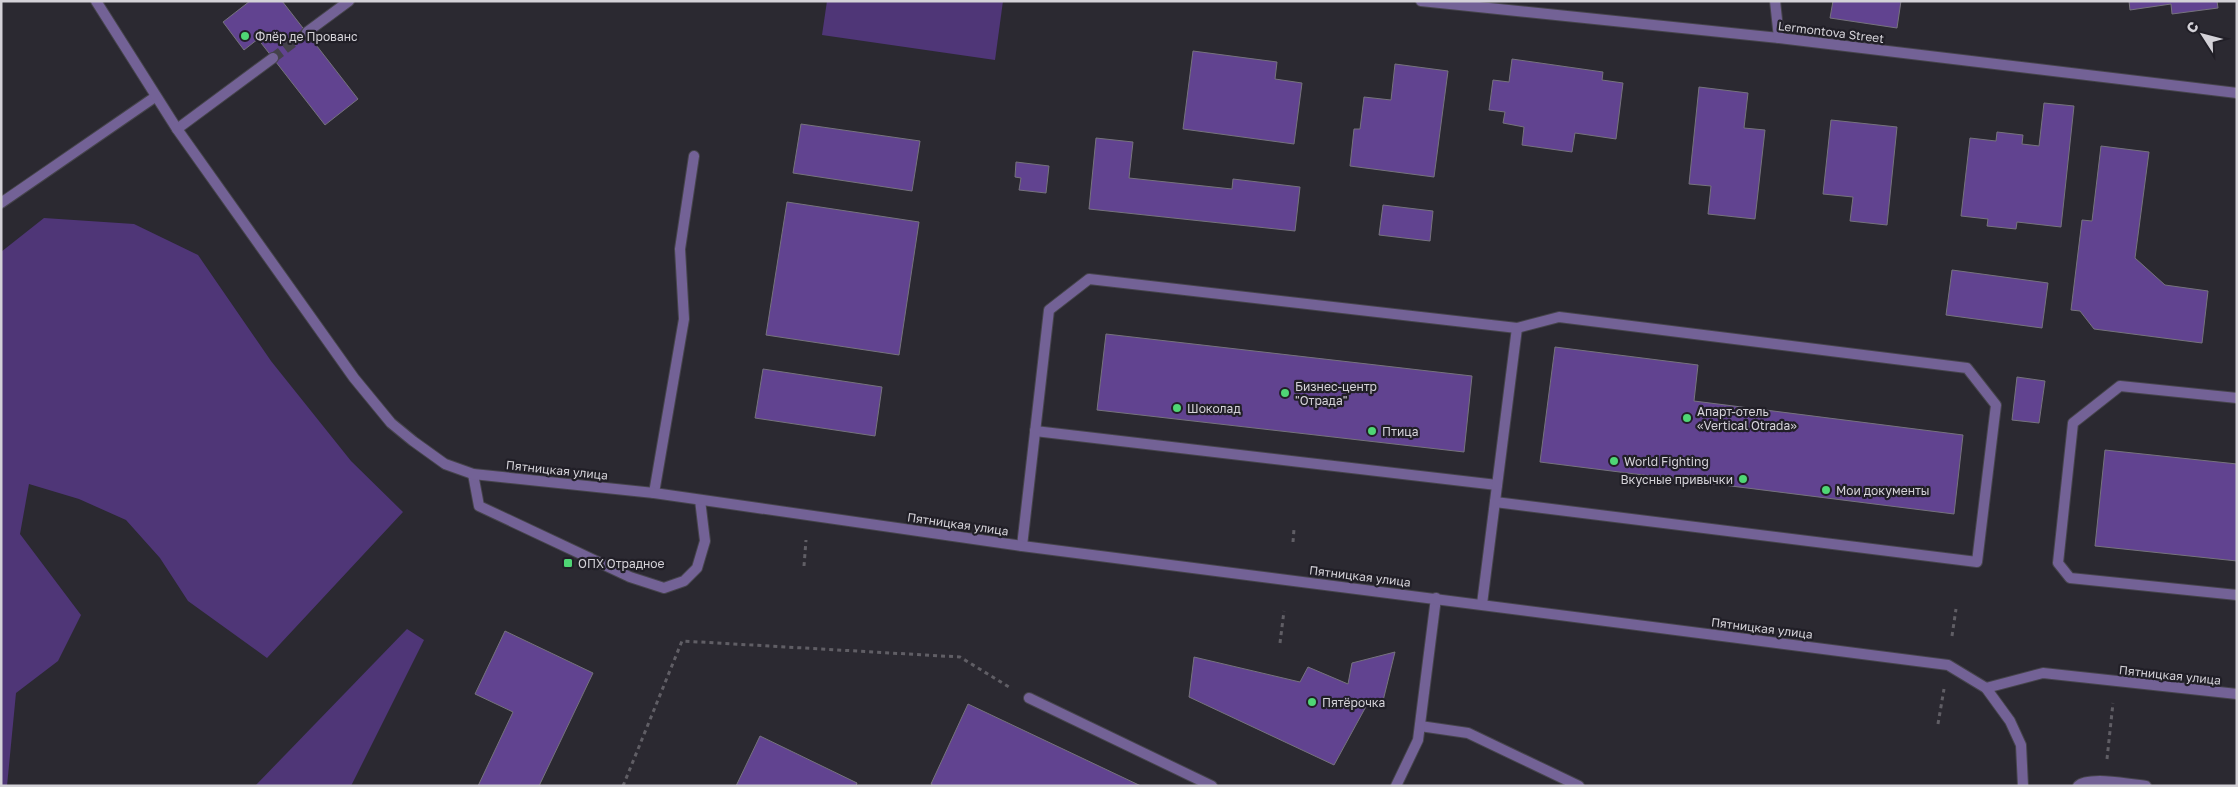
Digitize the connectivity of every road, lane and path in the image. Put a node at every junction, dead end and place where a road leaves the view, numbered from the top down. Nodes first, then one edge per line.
1 (96, 1) edge
2 (349, 1) edge
3 (1421, 1) edge
4 (1775, 1) edge
5 (307, 32) tunnel mouth
6 (1779, 38) junction
7 (273, 58) tunnel mouth
8 (2237, 93) edge
9 (155, 96) junction
10 (177, 129) junction
11 (694, 156) dead end
12 (1, 203) edge
13 (1517, 328) junction
14 (2237, 398) edge
15 (1035, 432) junction
16 (472, 474) junction
17 (1497, 485) junction
18 (654, 493) junction
19 (700, 500) junction
20 (1495, 502) junction
21 (1294, 530) dead end
22 (806, 540) dead end
23 (1293, 542) dead end
24 (1022, 546) junction
25 (804, 566) dead end
26 (2237, 595) edge
27 (1436, 598) junction
28 (1482, 604) junction
29 (1956, 609) dead end
30 (1284, 611) dead end
31 (1952, 636) dead end
32 (1280, 643) dead end
33 (1944, 688) dead end
34 (1986, 688) junction
35 (2237, 694) edge
36 (1029, 698) joint
37 (2113, 701) dead end
38 (1938, 724) dead end
39 (1420, 726) junction
40 (2104, 782) junction
41 (623, 786) edge
42 (1212, 786) edge
43 (1396, 786) edge
44 (1579, 786) edge
45 (2023, 786) edge
46 (2078, 786) edge
47 (2146, 786) edge

1 - 9 street, Пятницкая улица
2 - 5 street
3 - 6 street, Lermontova Street
4 - 6 street
6 - 8 street, Lermontova Street
7 - 10 street
9 - 10 street, Пятницкая улица
9 - 12 street
10 - 16 street, Пятницкая улица
11 - 18 street
13 - 15 street
13 - 17 street
13 - 20 street
14 - 26 street
15 - 17 street
15 - 24 street
16 - 18 street, Пятницкая улица
16 - 19 street
17 - 20 street
18 - 19 street, Пятницкая улица
19 - 24 street, Пятницкая улица
20 - 28 street
21 - 23 path
22 - 25 path
24 - 27 street, Пятницкая улица
27 - 28 street, Пятницкая улица
27 - 39 street
28 - 34 street, Пятницкая улица
29 - 31 path
30 - 32 path
33 - 38 path
34 - 35 street, Пятницкая улица
34 - 45 street
36 - 41 path
36 - 42 street
37 - 40 path
39 - 43 street
39 - 44 street
40 - 46 street
40 - 47 street

